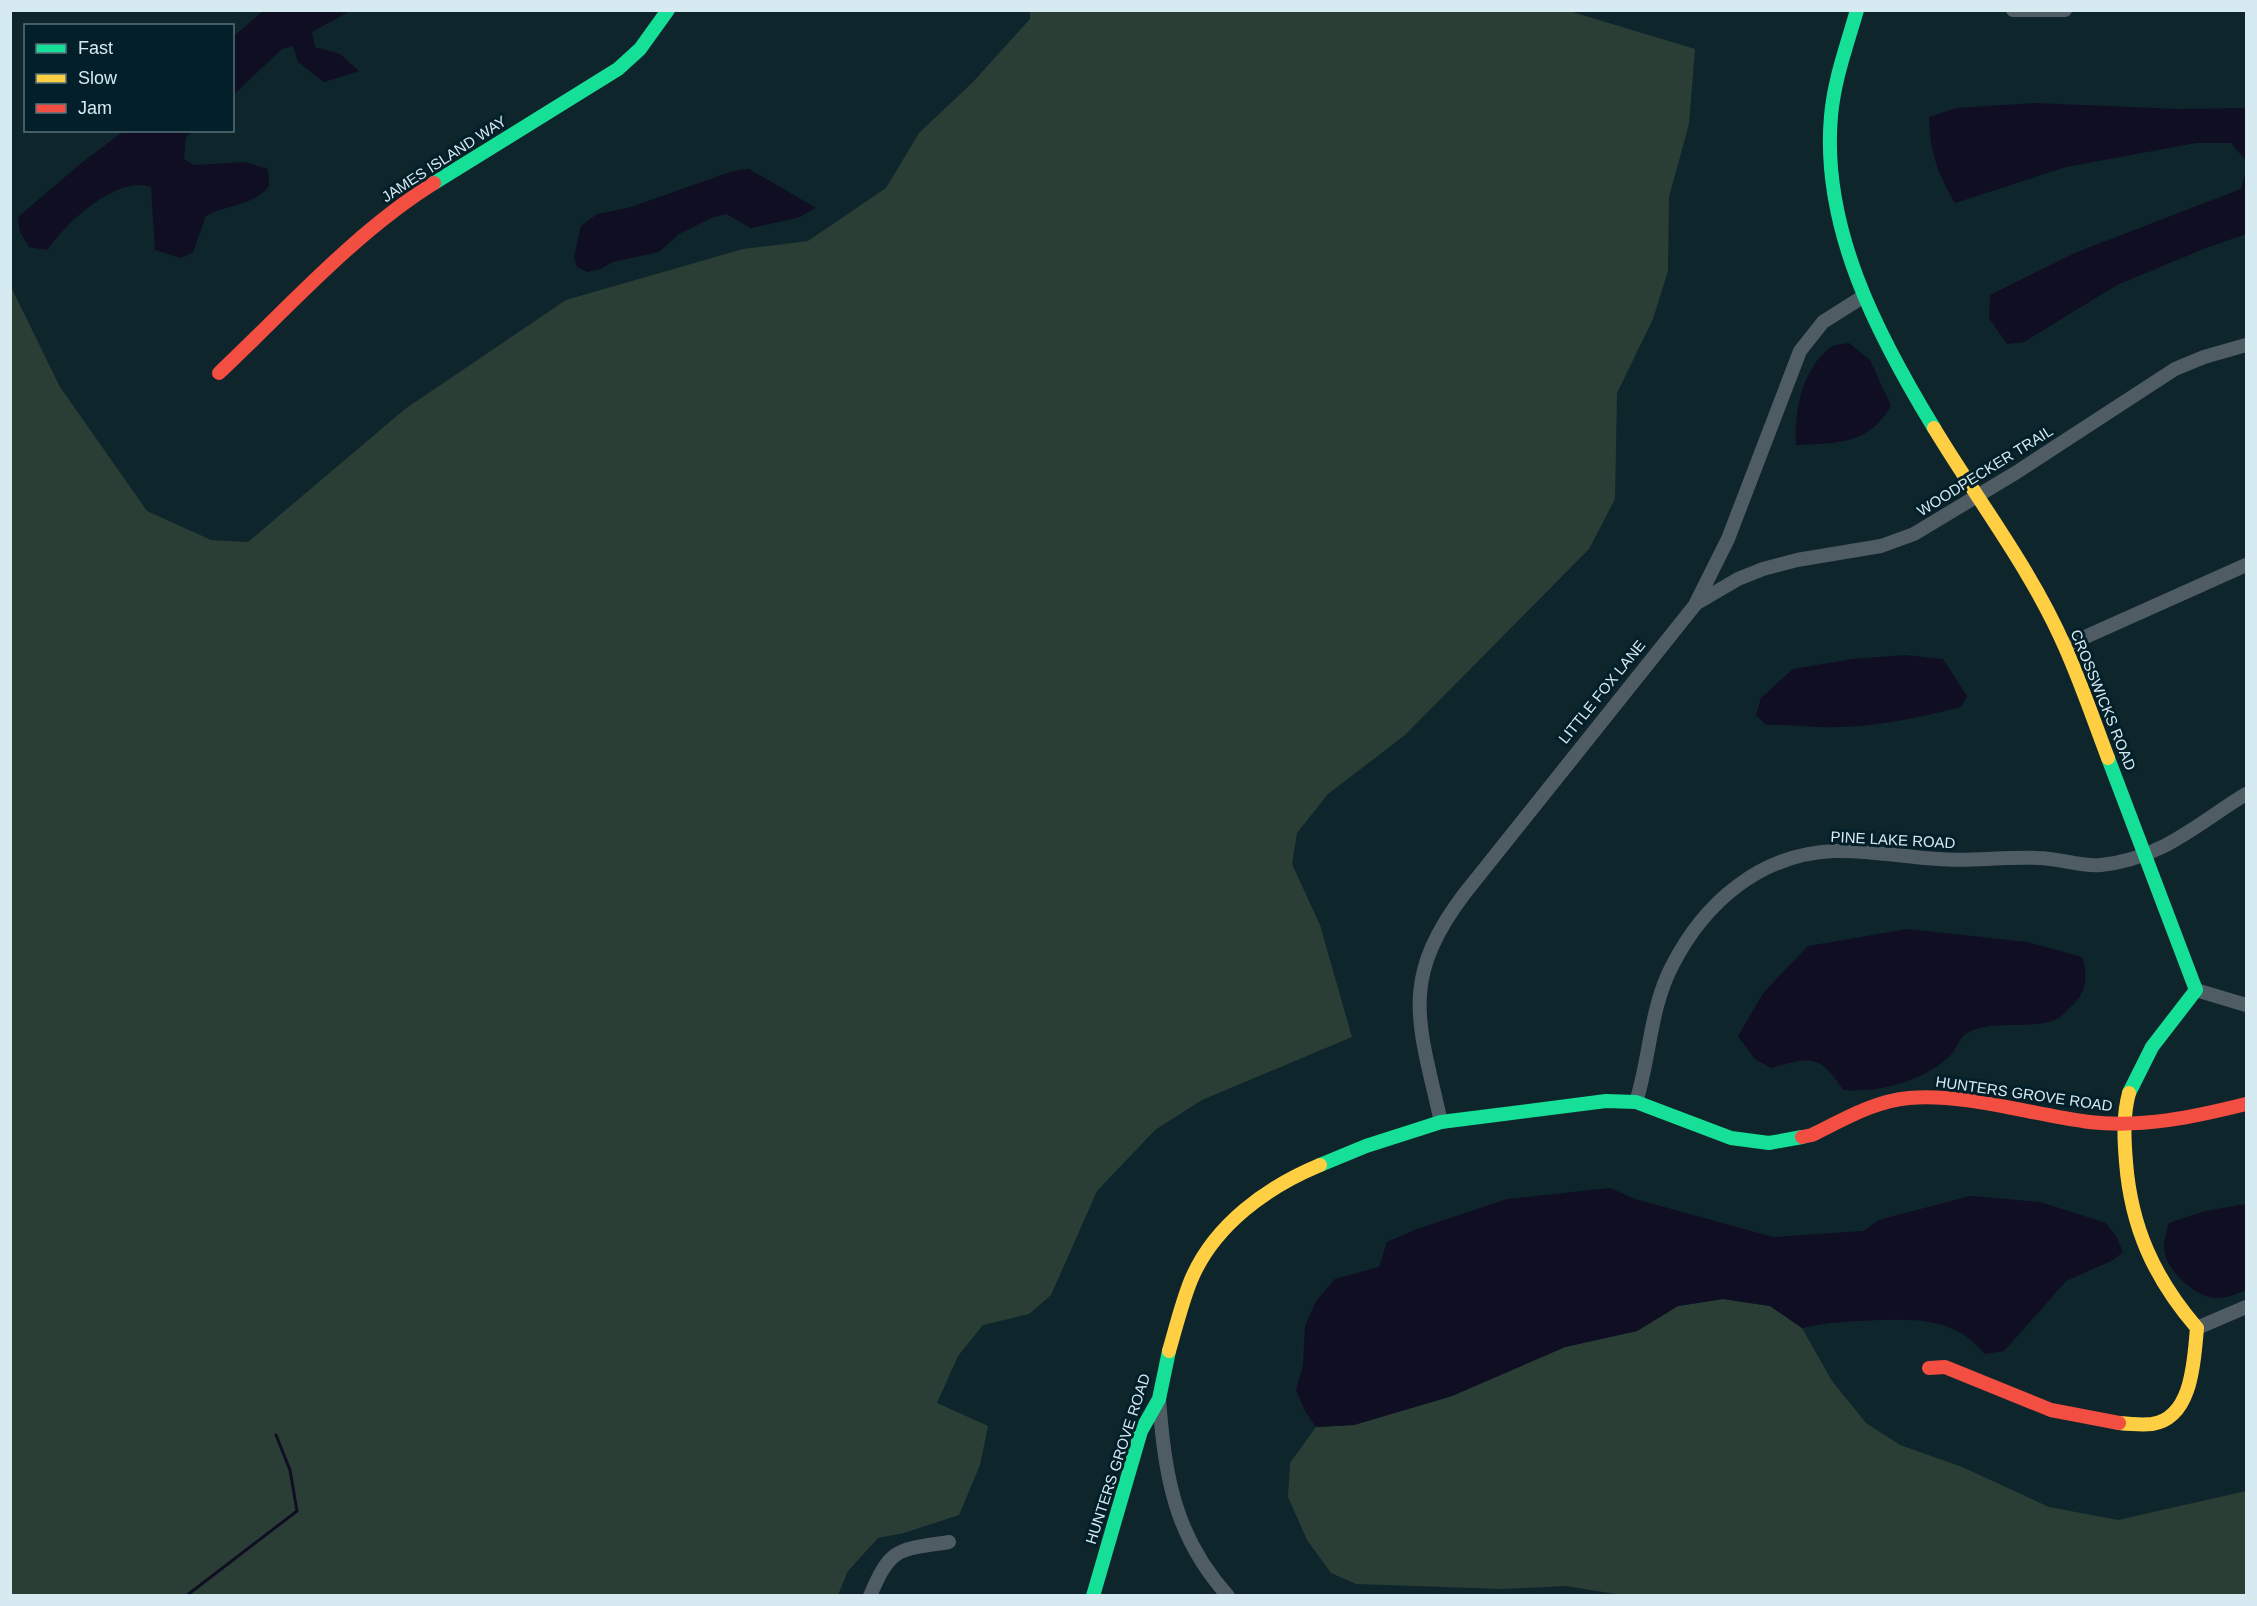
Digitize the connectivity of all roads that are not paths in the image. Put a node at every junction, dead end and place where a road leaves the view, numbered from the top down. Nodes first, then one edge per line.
1 (668, 10) edge
2 (1857, 10) edge
3 (2013, 10) edge
4 (2065, 10) edge
5 (1864, 296) junction
6 (2247, 345) edge
7 (219, 374) dead end
8 (1976, 497) junction
9 (2247, 565) edge
10 (1695, 604) junction
11 (2065, 646) junction
12 (2247, 794) edge
13 (2146, 853) junction
14 (2196, 990) junction
15 (2247, 1005) edge
16 (1636, 1102) junction
17 (2247, 1104) edge
18 (1442, 1122) junction
19 (2124, 1124) junction
20 (2247, 1307) edge
21 (2197, 1328) junction
22 (1929, 1368) dead end
23 (1159, 1399) junction
24 (949, 1542) dead end
25 (870, 1596) edge
26 (1093, 1596) edge
27 (1228, 1596) edge

1 - 7 street, JAMES ISLAND WAY
2 - 5 street, CROSSWICKS ROAD
3 - 4 street
5 - 8 street, CROSSWICKS ROAD
5 - 10 street, LITTLE FOX LANE
6 - 8 street, WOODPECKER TRAIL
8 - 10 street, WOODPECKER TRAIL
8 - 11 street, CROSSWICKS ROAD
9 - 11 street
10 - 18 street, LITTLE FOX LANE
11 - 13 street, CROSSWICKS ROAD
12 - 13 street, PINE LAKE ROAD
13 - 14 street, CROSSWICKS ROAD
13 - 16 street, PINE LAKE ROAD
14 - 15 street
14 - 19 street
16 - 18 street, HUNTERS GROVE ROAD
16 - 19 street, HUNTERS GROVE ROAD
17 - 19 street, HUNTERS GROVE ROAD
18 - 23 street, HUNTERS GROVE ROAD
19 - 21 street
20 - 21 street
21 - 22 street
23 - 26 street, HUNTERS GROVE ROAD
23 - 27 street
24 - 25 street

